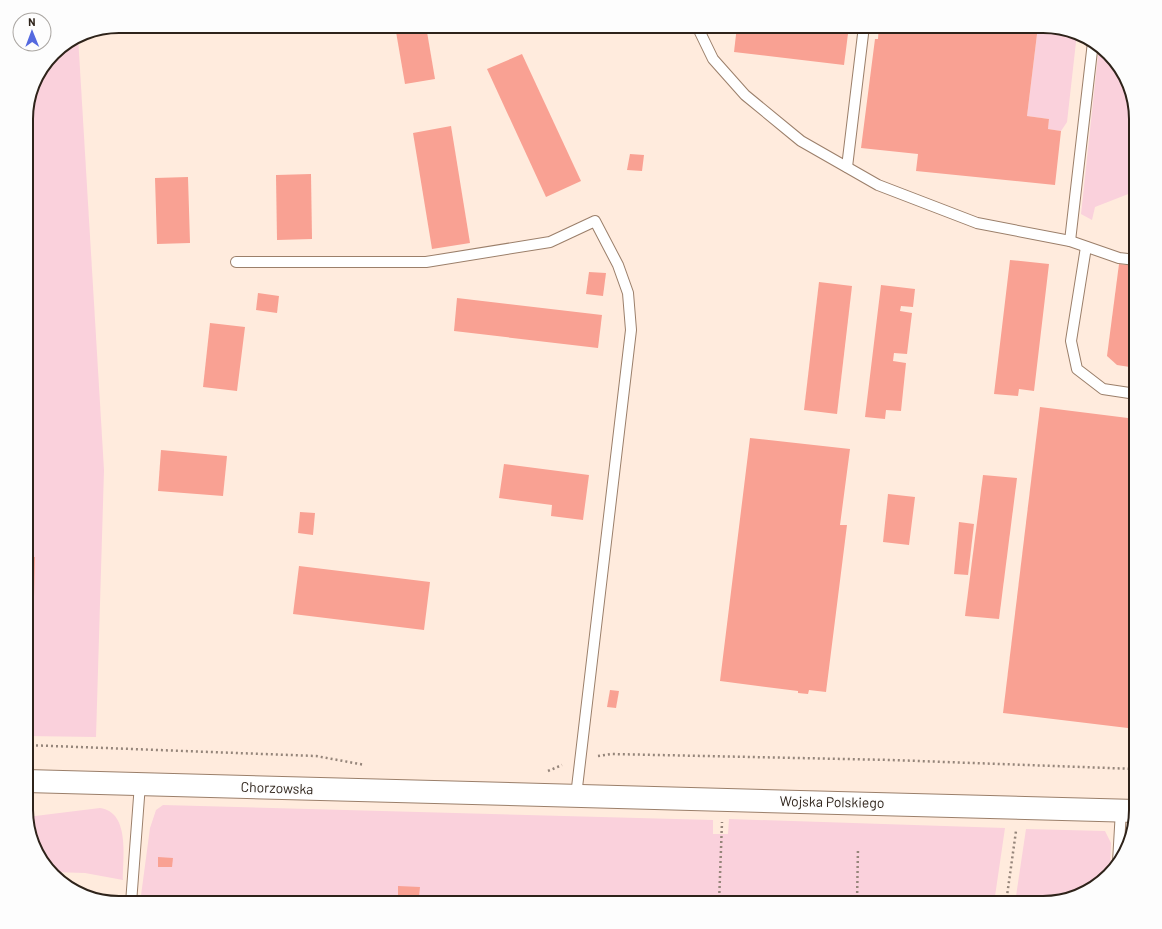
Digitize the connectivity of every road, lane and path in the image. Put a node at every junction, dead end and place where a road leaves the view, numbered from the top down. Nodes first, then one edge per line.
1 (700, 33) edge
2 (863, 33) edge
3 (1091, 49) edge
4 (847, 167) junction
5 (1070, 241) junction
6 (1086, 247) junction
7 (1129, 259) edge
8 (236, 262) dead end
9 (1129, 393) edge
10 (33, 745) edge
11 (581, 760) junction
12 (366, 766) dead end
13 (1129, 769) edge
14 (545, 772) dead end
15 (33, 781) edge
16 (140, 784) junction
17 (528, 795) joint
18 (576, 796) junction
19 (1128, 810) edge
20 (722, 815) dead end
21 (1016, 829) dead end
22 (1121, 844) edge
23 (858, 848) dead end
24 (132, 896) edge
25 (719, 896) edge
26 (857, 896) edge
27 (1007, 896) edge

1 - 4 lane
2 - 4 lane
3 - 5 lane
4 - 5 lane
5 - 6 lane
6 - 7 lane
6 - 9 lane
8 - 11 lane
10 - 12 path
11 - 13 path
11 - 14 path
11 - 18 lane
15 - 16 street, Chorzowska
16 - 17 street, Chorzowska
16 - 24 lane
17 - 18 street, Wojska Polskiego
18 - 19 street, Wojska Polskiego
19 - 22 lane
20 - 25 path
21 - 27 path
23 - 26 path

